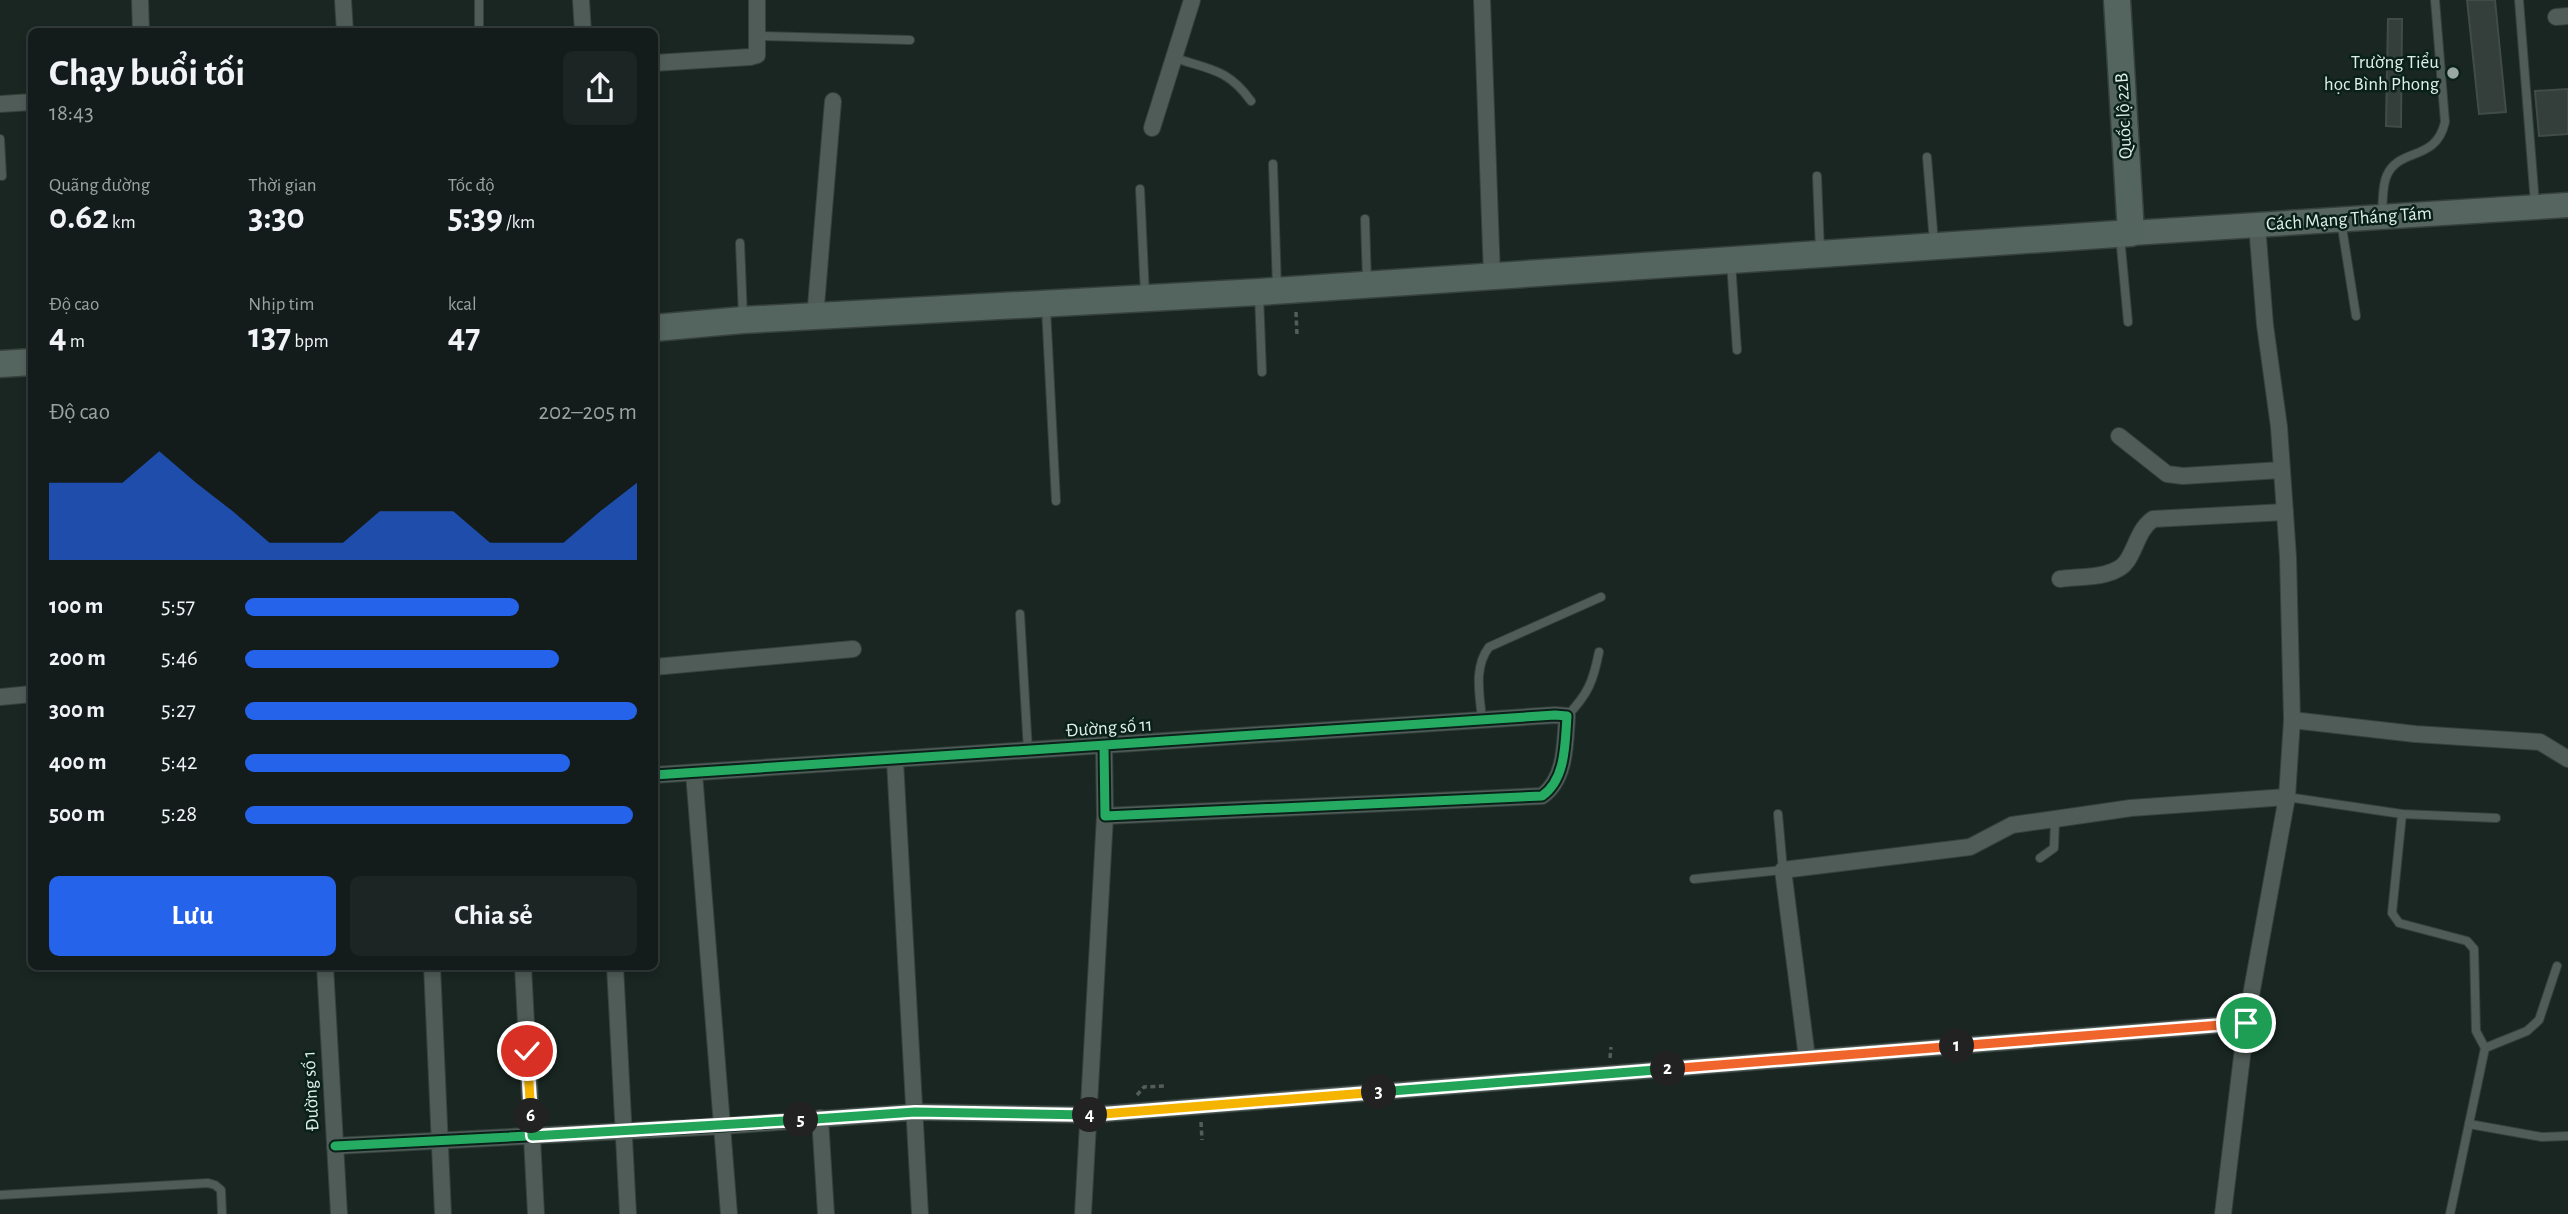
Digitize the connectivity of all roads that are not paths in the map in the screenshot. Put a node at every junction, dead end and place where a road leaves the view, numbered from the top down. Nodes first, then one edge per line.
1 (139, 0) edge
2 (343, 0) edge
3 (479, 0) edge
4 (581, 0) edge
5 (757, 0) edge
6 (1192, 0) edge
7 (1482, 0) edge
8 (2117, 0) edge
9 (2434, 0) edge
10 (2519, 0) edge
11 (141, 28) edge
12 (345, 28) edge
13 (480, 28) edge
14 (583, 28) edge
15 (759, 36) junction
16 (910, 40) dead end
17 (1175, 58) junction
18 (658, 63) edge
19 (833, 102) dead end
20 (1251, 102) dead end
21 (28, 103) edge
22 (0, 104) edge
23 (1152, 128) dead end
24 (0, 139) edge
25 (1927, 157) dead end
26 (1273, 164) dead end
27 (1817, 176) dead end
28 (2, 177) dead end
29 (1140, 189) dead end
30 (2568, 205) edge
31 (2535, 207) junction
32 (2382, 216) junction
33 (1366, 219) dead end
34 (2341, 219) junction
35 (2256, 225) junction
36 (2125, 233) junction
37 (740, 243) dead end
38 (1935, 246) junction
39 (1820, 254) junction
40 (1731, 260) junction
41 (1492, 276) junction
42 (1367, 285) junction
43 (1268, 291) junction
44 (1145, 299) junction
45 (1046, 305) junction
46 (2356, 316) dead end
47 (816, 318) junction
48 (743, 320) junction
49 (2128, 322) dead end
50 (658, 328) edge
51 (1737, 350) dead end
52 (28, 362) edge
53 (0, 363) edge
54 (1262, 372) dead end
55 (2119, 436) dead end
56 (2282, 470) junction
57 (1056, 501) dead end
58 (2285, 512) junction
59 (2060, 579) dead end
60 (1601, 597) dead end
61 (1020, 614) dead end
62 (853, 649) dead end
63 (1599, 652) dead end
64 (658, 667) edge
65 (28, 694) edge
66 (0, 696) edge
67 (1567, 716) junction
68 (1482, 720) junction
69 (2292, 720) junction
70 (2540, 742) junction
71 (2568, 742) edge
72 (1104, 746) junction
73 (1028, 751) junction
74 (2568, 759) edge
75 (895, 761) junction
76 (694, 773) junction
77 (658, 775) edge
78 (2287, 797) junction
79 (1778, 814) dead end
80 (2402, 814) junction
81 (1105, 816) junction
82 (2496, 818) dead end
83 (2055, 819) junction
84 (2040, 858) dead end
85 (1783, 870) junction
86 (1694, 879) dead end
87 (2557, 966) dead end
88 (325, 970) edge
89 (432, 970) edge
90 (523, 970) edge
91 (615, 970) edge
92 (2246, 1023) junction
93 (2485, 1048) junction
94 (1808, 1058) junction
95 (915, 1112) junction
96 (1088, 1115) junction
97 (820, 1118) junction
98 (2469, 1124) junction
99 (723, 1126) junction
100 (623, 1131) junction
101 (532, 1136) junction
102 (2568, 1136) edge
103 (440, 1141) junction
104 (335, 1146) junction
105 (0, 1195) edge
106 (222, 1214) edge
107 (340, 1214) edge
108 (443, 1214) edge
109 (536, 1214) edge
110 (628, 1214) edge
111 (729, 1214) edge
112 (826, 1214) edge
113 (920, 1214) edge
114 (1083, 1214) edge
115 (2223, 1214) edge
116 (2450, 1214) edge

1 - 11 street
2 - 12 street
3 - 13 lane
4 - 14 street
5 - 15 street
6 - 17 street
7 - 41 street
8 - 36 highway, Quốc lộ 22B
9 - 32 lane
10 - 31 lane
15 - 16 lane
15 - 18 street
17 - 20 lane
17 - 23 street
19 - 47 street
21 - 22 street
24 - 28 lane
25 - 38 lane
26 - 43 lane
27 - 39 lane
29 - 44 lane
30 - 31 main road, Cách Mạng Tháng Tám
31 - 32 main road, Cách Mạng Tháng Tám
32 - 34 main road, Cách Mạng Tháng Tám
33 - 42 lane
34 - 35 main road, Cách Mạng Tháng Tám
34 - 46 lane
35 - 36 main road, Cách Mạng Tháng Tám
35 - 56 street
36 - 38 highway
36 - 49 lane
37 - 48 lane
38 - 39 highway
39 - 40 highway
40 - 41 highway
40 - 51 lane
41 - 42 highway
42 - 43 highway
43 - 44 highway
43 - 54 lane
44 - 45 highway
45 - 47 highway
45 - 57 lane
47 - 48 highway
48 - 50 highway
52 - 53 highway
55 - 56 street
56 - 58 street
58 - 59 street
58 - 69 street
60 - 68 lane
61 - 73 lane
62 - 64 street
63 - 67 lane
65 - 66 street
67 - 68 street, Đường số 11
67 - 81 street
68 - 72 street, Đường số 11
69 - 70 street
69 - 78 street
70 - 71 street
70 - 74 street
72 - 73 street, Đường số 11
72 - 81 street
73 - 75 street, Đường số 11
75 - 76 street, Đường số 11
75 - 95 street
76 - 77 street, Đường số 11
76 - 99 street
78 - 80 lane
78 - 83 street
78 - 92 street
79 - 85 lane
80 - 82 lane
80 - 93 lane
81 - 96 street
83 - 84 lane
83 - 85 street
85 - 86 lane
85 - 94 street
87 - 93 lane
88 - 104 street, Đường số 1
89 - 103 street
90 - 101 street
91 - 100 street
92 - 94 street
92 - 115 street
93 - 98 lane
94 - 96 street
95 - 96 street
95 - 97 street
95 - 113 street
96 - 114 street
97 - 99 street
97 - 112 street
98 - 102 lane
98 - 116 lane
99 - 100 street
99 - 111 street
100 - 101 street
100 - 110 street
101 - 103 street
101 - 109 street
103 - 104 street
103 - 108 street
104 - 107 street, Đường số 1
105 - 106 lane

